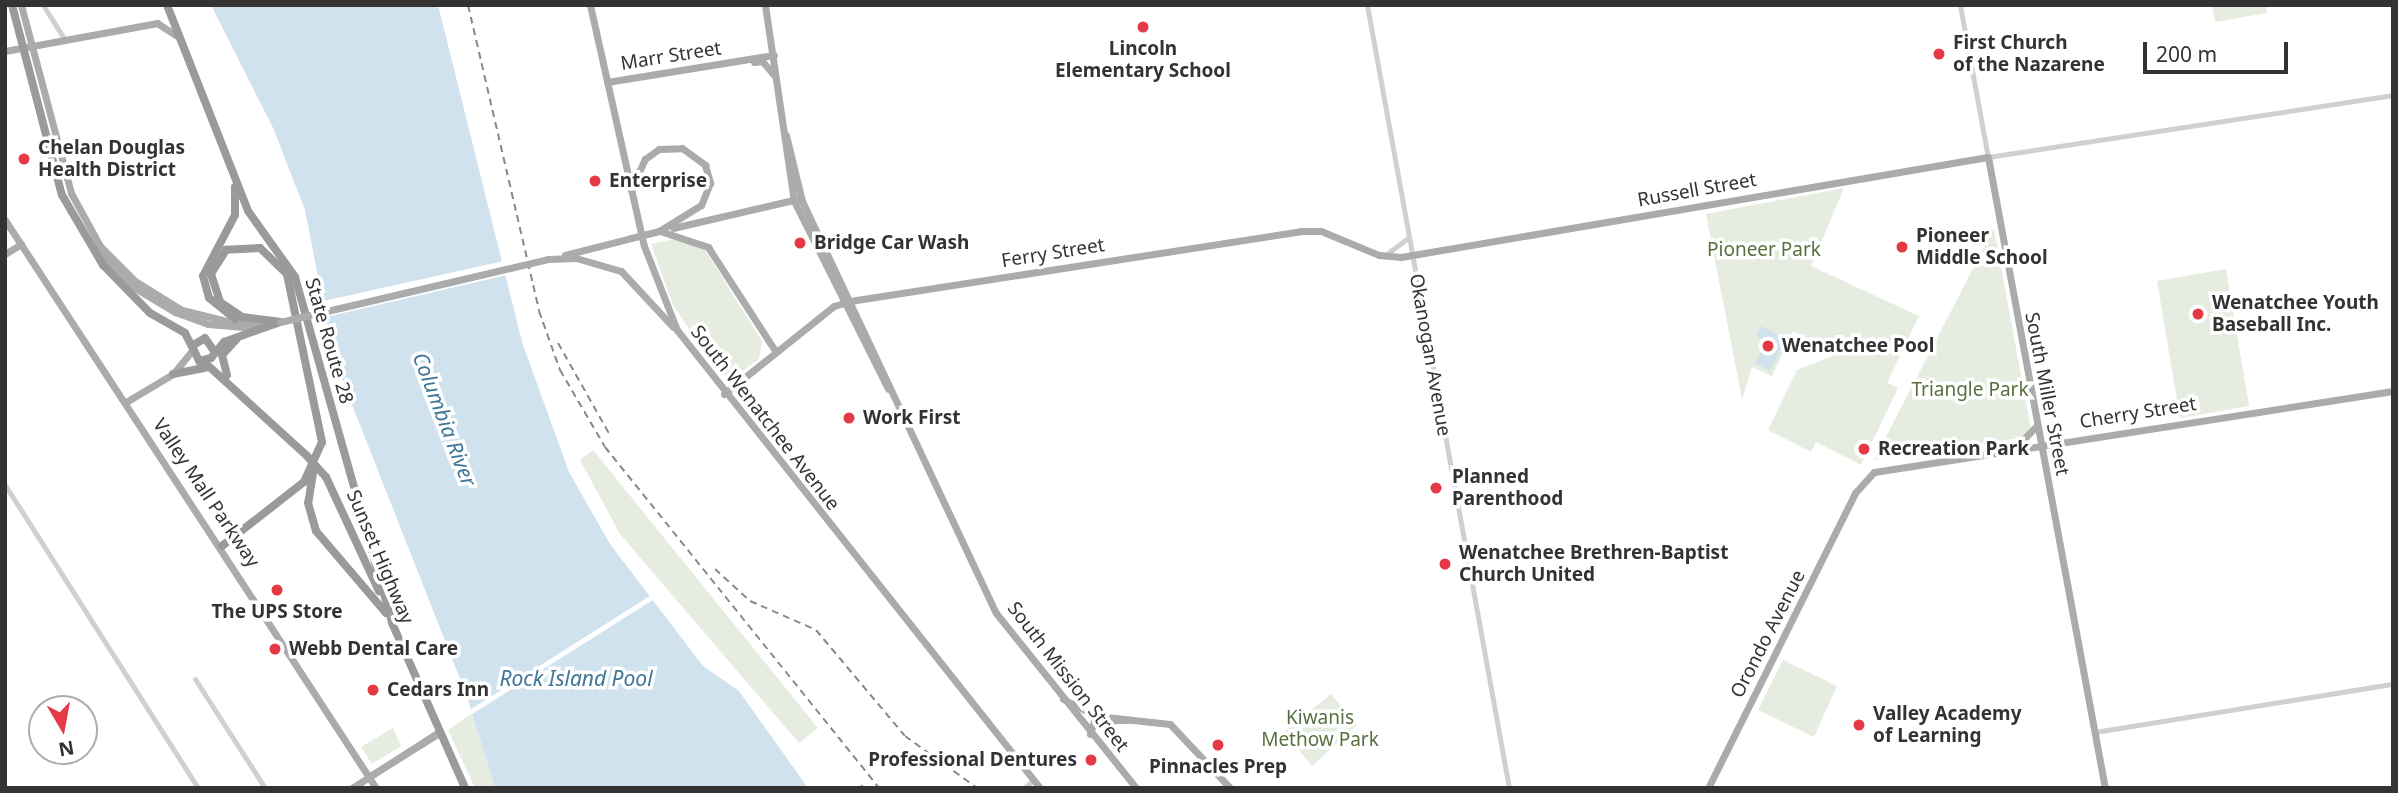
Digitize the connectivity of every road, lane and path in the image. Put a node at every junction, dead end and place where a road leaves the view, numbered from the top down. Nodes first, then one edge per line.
1 (12, 5) edge
2 (21, 5) edge
3 (43, 5) edge
4 (167, 5) edge
5 (590, 5) edge
6 (765, 5) edge
7 (1367, 5) edge
8 (1960, 5) edge
9 (65, 40) junction
10 (184, 45) junction
11 (27, 47) junction
12 (5, 51) edge
13 (774, 55) junction
14 (740, 61) junction
15 (777, 79) junction
16 (607, 82) junction
17 (2393, 95) edge
18 (1988, 157) junction
19 (233, 177) junction
20 (631, 191) junction
21 (798, 199) junction
22 (5, 220) edge
23 (659, 231) junction
24 (1409, 237) junction
25 (21, 244) junction
26 (5, 254) edge
27 (1412, 255) junction
28 (1379, 256) junction
29 (548, 259) junction
30 (121, 276) junction
31 (846, 301) junction
32 (280, 322) junction
33 (677, 330) junction
34 (244, 336) junction
35 (191, 349) junction
36 (776, 352) junction
37 (214, 353) junction
38 (201, 361) junction
39 (219, 371) junction
40 (175, 372) junction
41 (229, 382) junction
42 (2393, 391) edge
43 (724, 394) junction
44 (126, 402) junction
45 (2037, 424) junction
46 (2041, 444) junction
47 (2014, 448) junction
48 (316, 461) junction
49 (5, 486) edge
50 (1855, 493) joint
51 (222, 546) junction
52 (393, 625) junction
53 (195, 679) dead end
54 (2393, 684) edge
55 (1063, 699) junction
56 (1133, 718) junction
57 (2095, 732) junction
58 (437, 733) junction
59 (1090, 734) junction
60 (369, 776) junction
61 (1033, 780) junction
62 (198, 788) edge
63 (265, 788) edge
64 (352, 788) edge
65 (376, 788) edge
66 (465, 788) edge
67 (1024, 788) edge
68 (1040, 788) edge
69 (1136, 788) edge
70 (1230, 788) edge
71 (1509, 788) edge
72 (1709, 788) edge
73 (2105, 788) edge

1 - 11 highway, Sunset Highway
2 - 11 main road
3 - 9 street
4 - 10 highway, State Route 28
5 - 16 main road, South Wenatchee Avenue
6 - 13 main road, South Mission Street
7 - 24 street, Okanogan Avenue
8 - 18 street, South Miller Street
9 - 10 main road
9 - 11 main road
10 - 19 highway, State Route 28
11 - 12 main road
11 - 30 main road
11 - 30 highway, Sunset Highway
13 - 14 main road, Marr Street
13 - 15 main road, South Mission Street
14 - 15 main road, Marr Street
14 - 16 main road, Marr Street
15 - 21 main road, South Mission Street
16 - 20 main road, South Wenatchee Avenue
17 - 18 street
18 - 27 main road, Russell Street
18 - 45 main road, South Miller Street
19 - 32 highway
19 - 52 highway, State Route 28
20 - 23 main road
20 - 33 main road, South Wenatchee Avenue
21 - 23 main road
21 - 31 main road, South Mission Street
22 - 25 main road, Valley Mall Parkway
23 - 29 main road, bridge
23 - 36 main road
24 - 27 street, Okanogan Avenue
24 - 28 street
25 - 26 main road
25 - 44 main road, Valley Mall Parkway
27 - 28 main road, Ferry Street
27 - 71 street, Okanogan Avenue
28 - 31 main road, Ferry Street
29 - 32 main road, bridge
29 - 33 main road
30 - 32 main road
30 - 35 highway, Sunset Highway
31 - 36 main road, Ferry Street
31 - 55 main road, South Mission Street
32 - 34 highway
32 - 48 highway
33 - 43 main road, South Wenatchee Avenue
34 - 37 highway
34 - 41 highway
35 - 37 highway
35 - 38 highway, Sunset Highway
35 - 40 main road
36 - 43 main road, Ferry Street
37 - 38 highway
37 - 39 highway, Sunset Highway
38 - 39 highway, Sunset Highway
38 - 40 main road
39 - 41 highway, Sunset Highway
40 - 41 highway
40 - 44 main road
41 - 52 highway, Sunset Highway, bridge
42 - 46 main road, Cherry Street
43 - 61 main road, South Wenatchee Avenue
44 - 51 main road, Valley Mall Parkway
45 - 46 main road, South Miller Street
45 - 47 main road
46 - 47 main road, Cherry Street
46 - 57 main road, South Miller Street
47 - 50 main road, Cherry Street
48 - 51 highway
48 - 52 highway
49 - 62 street
50 - 72 main road, Orondo Avenue
51 - 60 main road, Valley Mall Parkway
52 - 58 highway, Sunset Highway
53 - 63 street
54 - 57 street
55 - 56 main road
55 - 59 main road, South Mission Street
56 - 59 main road
56 - 70 main road
57 - 73 main road, South Miller Street
58 - 60 main road
58 - 66 highway, Sunset Highway
59 - 69 main road, South Mission Street
60 - 64 main road
60 - 65 main road, Valley Mall Parkway
61 - 67 street
61 - 68 main road, South Wenatchee Avenue

